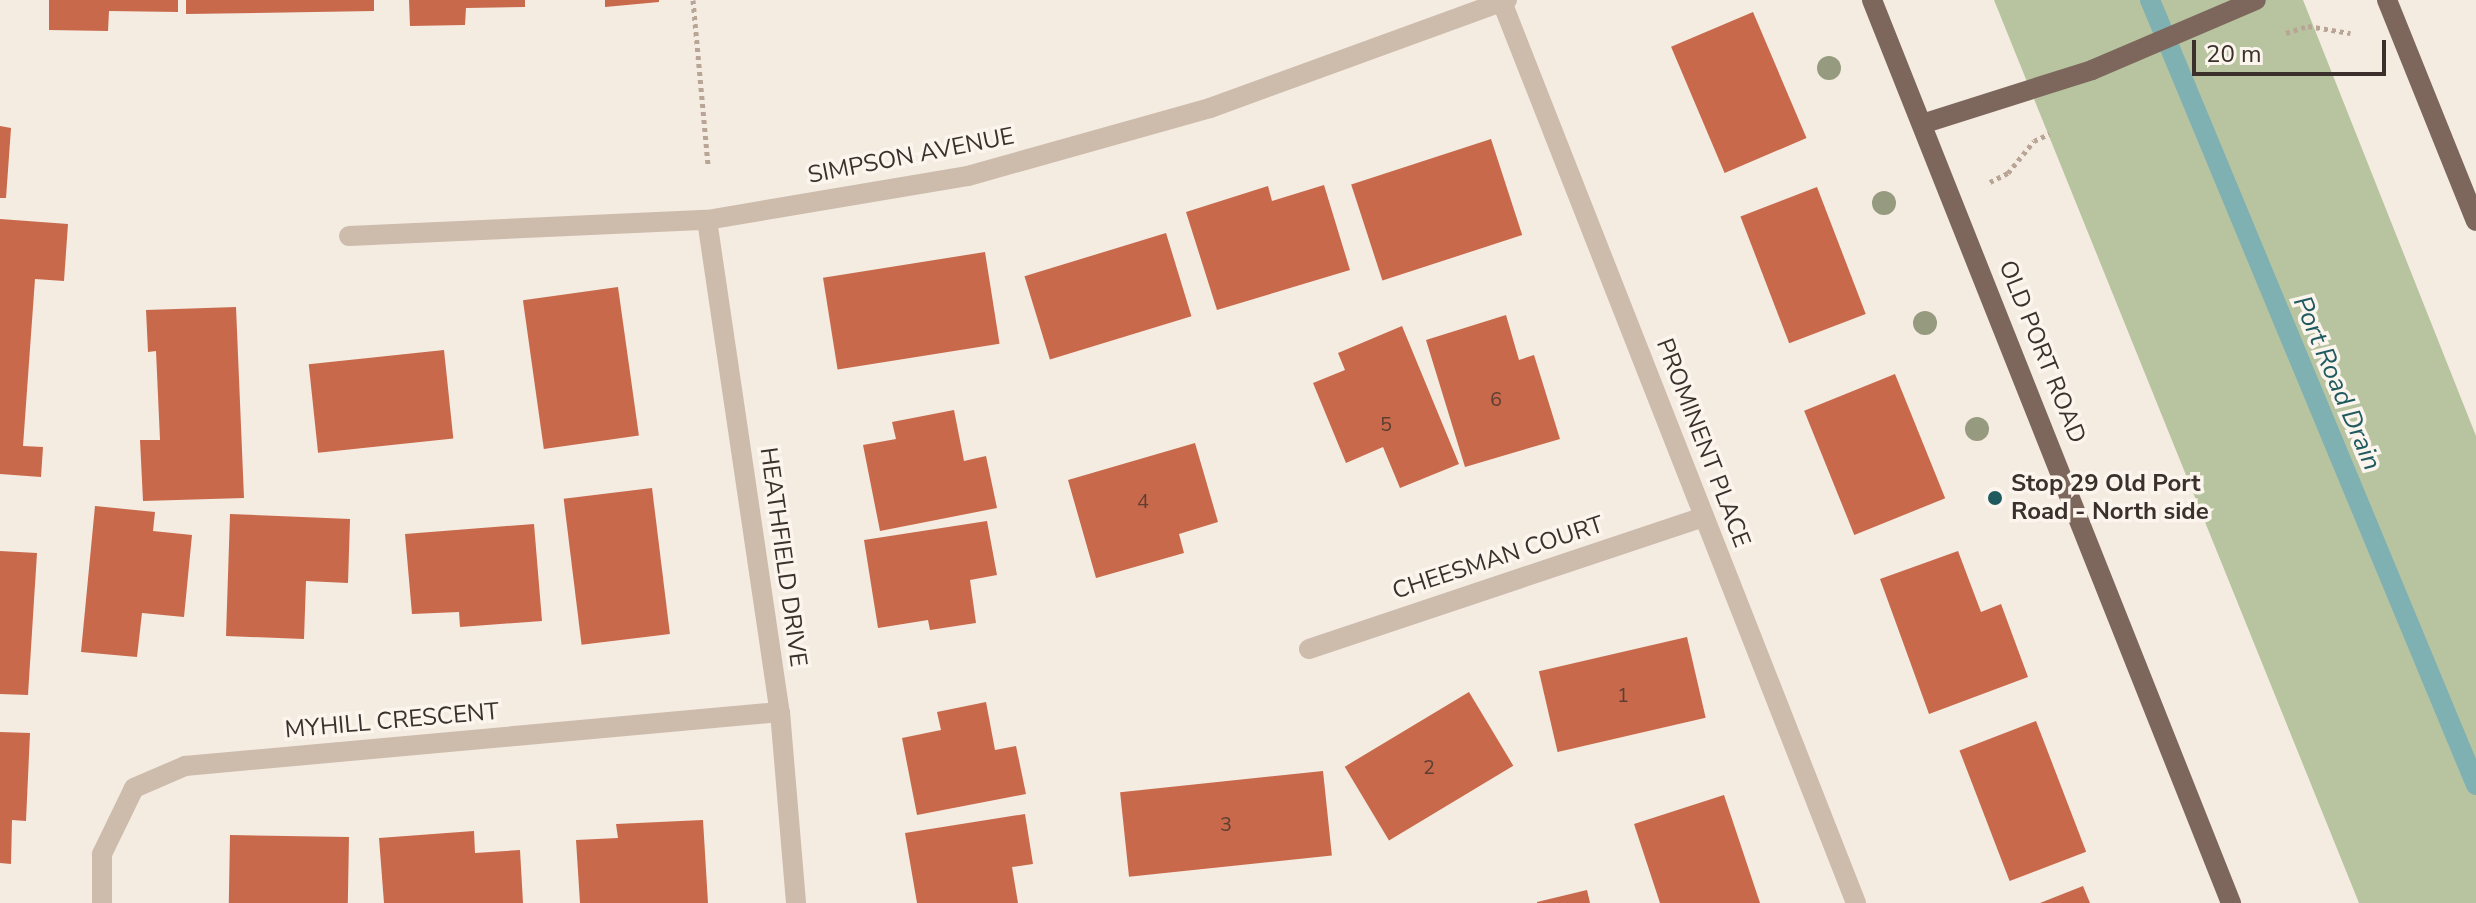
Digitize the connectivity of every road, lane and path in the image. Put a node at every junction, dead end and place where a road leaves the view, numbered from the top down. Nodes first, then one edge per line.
1 (693, 0) edge
2 (1872, 0) edge
3 (2256, 0) edge
4 (2387, 0) edge
5 (1504, 1) edge
6 (2350, 33) dead end
7 (2283, 35) dead end
8 (1922, 124) junction
9 (2034, 141) dead end
10 (708, 164) dead end
11 (1989, 182) dead end
12 (707, 220) junction
13 (2476, 221) edge
14 (349, 236) dead end
15 (1704, 517) junction
16 (1309, 649) dead end
17 (780, 712) junction
18 (102, 903) edge
19 (796, 903) edge
20 (1856, 903) edge
21 (2231, 903) edge

1 - 10 path
2 - 8 main road, OLD PORT ROAD
3 - 8 main road
4 - 13 main road
5 - 12 street, SIMPSON AVENUE
5 - 15 street, PROMINENT PLACE
6 - 7 path
8 - 21 main road, OLD PORT ROAD
9 - 11 path
12 - 14 street, SIMPSON AVENUE
12 - 17 street, HEATHFIELD DRIVE
15 - 16 street, CHEESMAN COURT
15 - 20 street, PROMINENT PLACE
17 - 18 street, MYHILL CRESCENT
17 - 19 street, HEATHFIELD DRIVE

